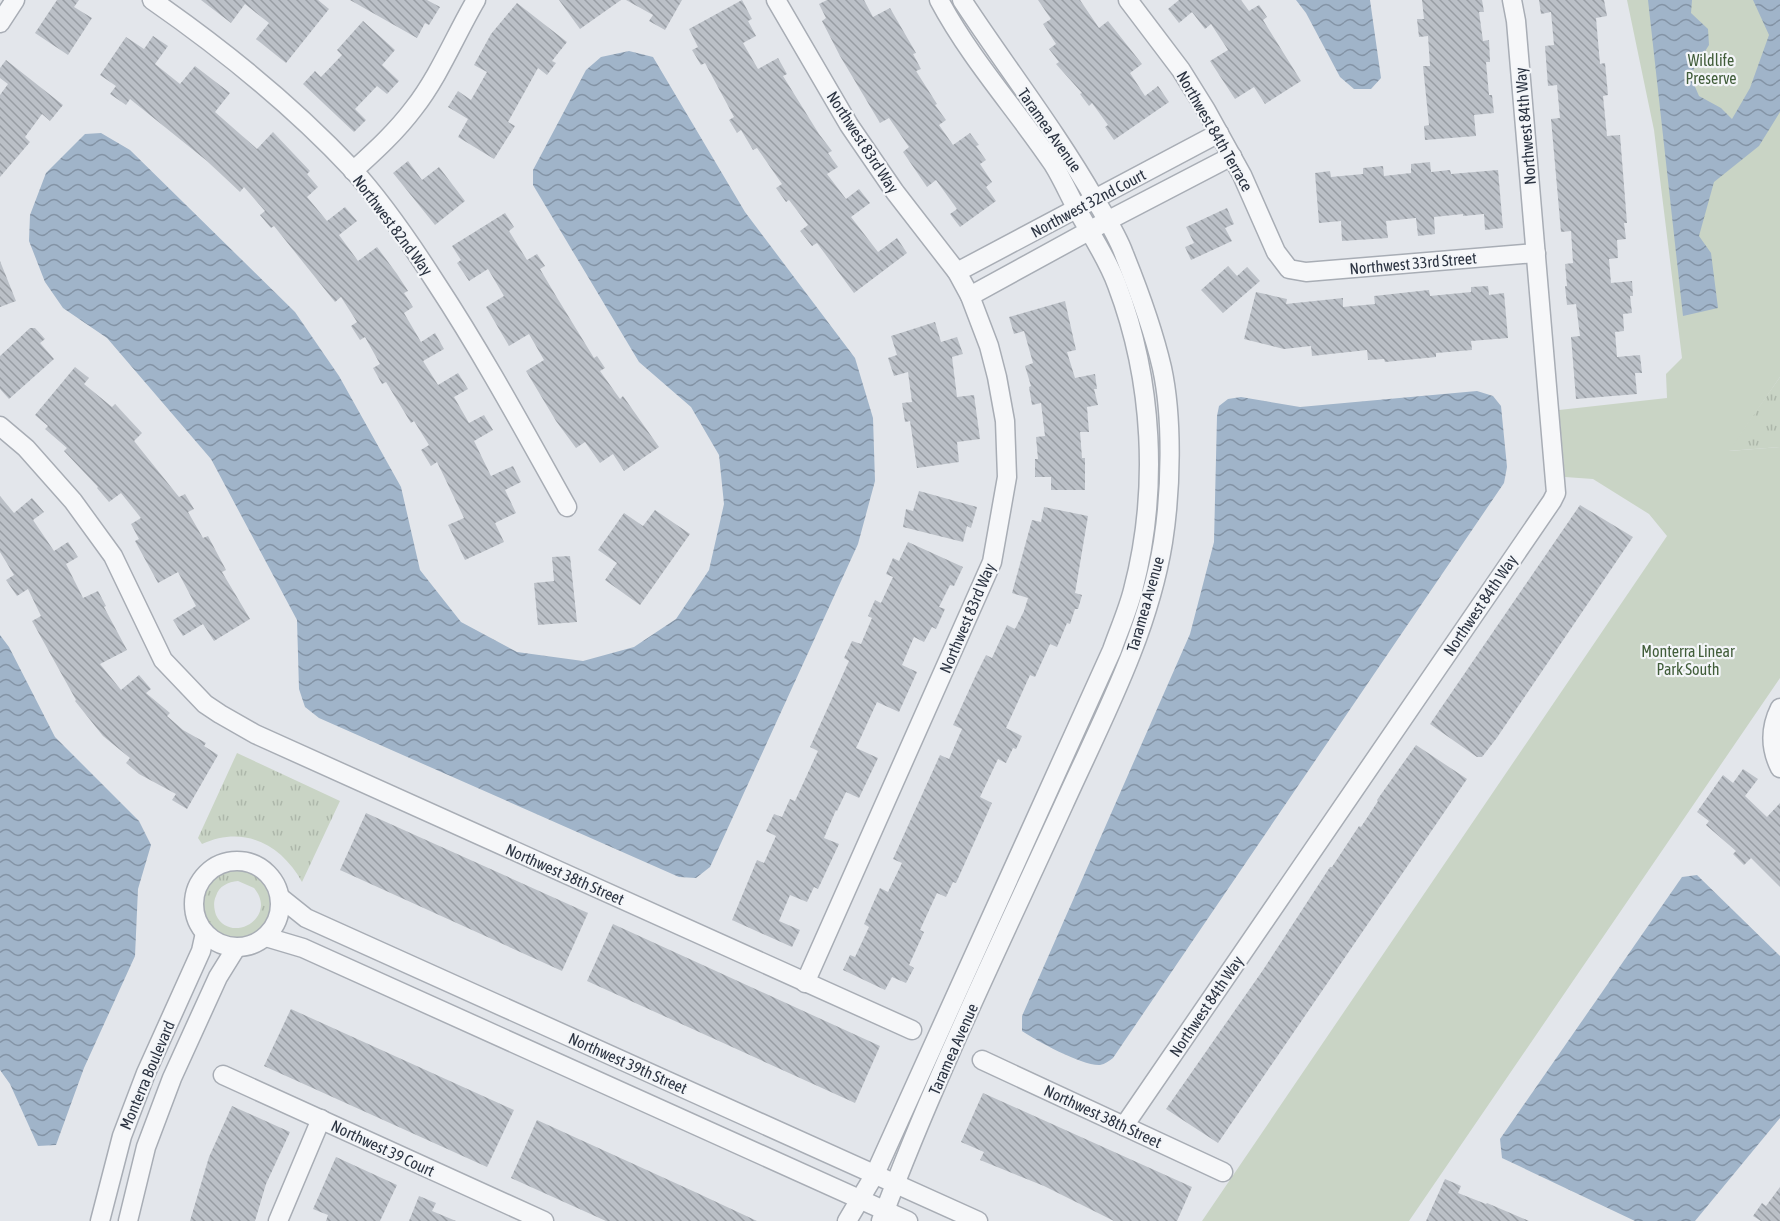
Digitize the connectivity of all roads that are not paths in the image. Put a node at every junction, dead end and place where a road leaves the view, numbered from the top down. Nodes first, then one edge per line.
1 (15, 0) edge
2 (152, 0) edge
3 (476, 0) edge
4 (776, 0) edge
5 (939, 0) edge
6 (962, 0) edge
7 (1128, 0) edge
8 (1512, 0) edge
9 (0, 23) edge
10 (1219, 133) junction
11 (1232, 156) junction
12 (353, 171) junction
13 (1095, 199) junction
14 (1077, 209) junction
15 (1107, 221) junction
16 (1089, 231) junction
17 (1536, 253) junction
18 (1289, 268) joint
19 (957, 272) junction
20 (970, 296) junction
21 (0, 426) edge
22 (567, 507) dead end
23 (1780, 708) edge
24 (1780, 768) edge
25 (281, 898) junction
26 (205, 933) junction
27 (266, 937) junction
28 (236, 948) junction
29 (805, 983) junction
30 (912, 1030) dead end
31 (982, 1060) dead end
32 (223, 1075) dead end
33 (321, 1119) junction
34 (1124, 1126) junction
35 (1223, 1172) dead end
36 (875, 1174) junction
37 (894, 1183) junction
38 (860, 1199) junction
39 (883, 1215) edge
40 (100, 1221) edge
41 (128, 1221) edge
42 (278, 1221) edge
43 (544, 1221) edge
44 (847, 1221) edge
45 (908, 1221) edge
46 (978, 1221) edge

1 - 9 street
2 - 12 street, Northwest 82nd Way
3 - 12 street
4 - 19 street, Northwest 83rd Way
5 - 14 street, Taramea Avenue
6 - 13 street, Taramea Avenue
7 - 10 street, Northwest 84th Terrace
8 - 17 street, Northwest 84th Way
10 - 11 street, Northwest 84th Terrace
10 - 13 street, Northwest 32nd Court
11 - 15 street, Northwest 32nd Court
11 - 18 street, Northwest 84th Terrace
12 - 22 street, Northwest 82nd Way
13 - 14 street, Northwest 32nd Court
13 - 15 street, Taramea Avenue
14 - 16 street, Taramea Avenue
14 - 19 street, Northwest 32nd Court
15 - 16 street, Northwest 32nd Court
15 - 37 street, Taramea Avenue
16 - 20 street, Northwest 32nd Court
16 - 36 street, Taramea Avenue
17 - 18 street, Northwest 33rd Street
17 - 34 street, Northwest 84th Way
19 - 20 street, Northwest 83rd Way
20 - 29 street, Northwest 83rd Way
21 - 29 street, Northwest 38th Street
23 - 24 street
25 - 26 street
25 - 27 street
25 - 36 street, Northwest 39th Street
26 - 28 street
26 - 40 street, Monterra Boulevard
27 - 28 street
27 - 38 street, Northwest 39th Street
28 - 41 street, Monterra Boulevard
29 - 30 street, Northwest 38th Street
31 - 34 street, Northwest 38th Street
32 - 33 street, Northwest 39 Court
33 - 42 street
33 - 43 street, Northwest 39 Court
34 - 35 street, Northwest 38th Street
36 - 37 street, Northwest 39th Street
36 - 38 street, Taramea Avenue
37 - 39 street, Taramea Avenue
37 - 46 street, Northwest 39th Street
38 - 39 street, Northwest 39th Street
38 - 44 street, Taramea Avenue
39 - 45 street, Northwest 39th Street

